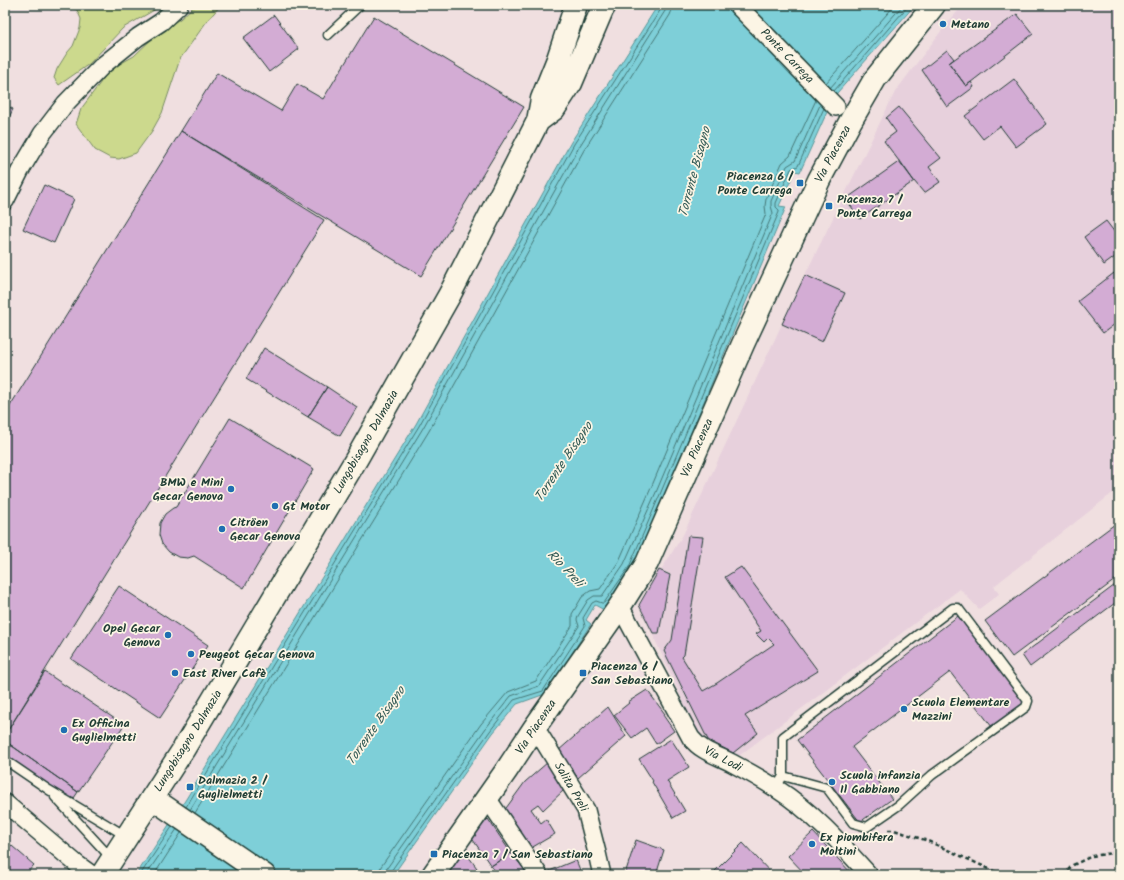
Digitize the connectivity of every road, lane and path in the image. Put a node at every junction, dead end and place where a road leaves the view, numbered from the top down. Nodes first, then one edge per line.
1 (179, 5) edge
2 (360, 5) edge
3 (576, 5) edge
4 (606, 5) edge
5 (737, 5) edge
6 (934, 5) edge
7 (328, 35) dead end
8 (836, 107) dead end
9 (538, 121) junction
10 (5, 201) edge
11 (620, 606) junction
12 (535, 727) junction
13 (5, 760) edge
14 (780, 782) junction
15 (49, 790) junction
16 (488, 798) junction
17 (5, 803) edge
18 (161, 804) junction
19 (886, 831) dead end
20 (127, 836) junction
21 (1119, 852) edge
22 (107, 867) edge
23 (92, 875) edge
24 (264, 875) edge
25 (433, 875) edge
26 (539, 875) edge
27 (602, 875) edge
28 (869, 875) edge
29 (1001, 875) edge
30 (1063, 875) edge

1 - 10 street
2 - 7 lane
3 - 9 main road, Lungobisagno Dalmazia
4 - 9 main road, Lungobisagno Dalmazia
5 - 8 street, Ponte Carrega
6 - 11 main road, Via Piacenza
9 - 18 main road, Lungobisagno Dalmazia
11 - 12 main road, Via Piacenza
11 - 14 street, Via Lodi
12 - 16 main road, Via Piacenza
12 - 27 street, Salita Preli
13 - 15 lane
14 - 14 lane
14 - 28 street, Via Lodi
15 - 20 lane
15 - 22 lane
16 - 25 main road, Via Piacenza
16 - 26 street
17 - 23 street
18 - 20 main road, Lungobisagno Dalmazia
18 - 24 main road
19 - 29 path
20 - 22 main road, Lungobisagno Dalmazia
21 - 30 path

